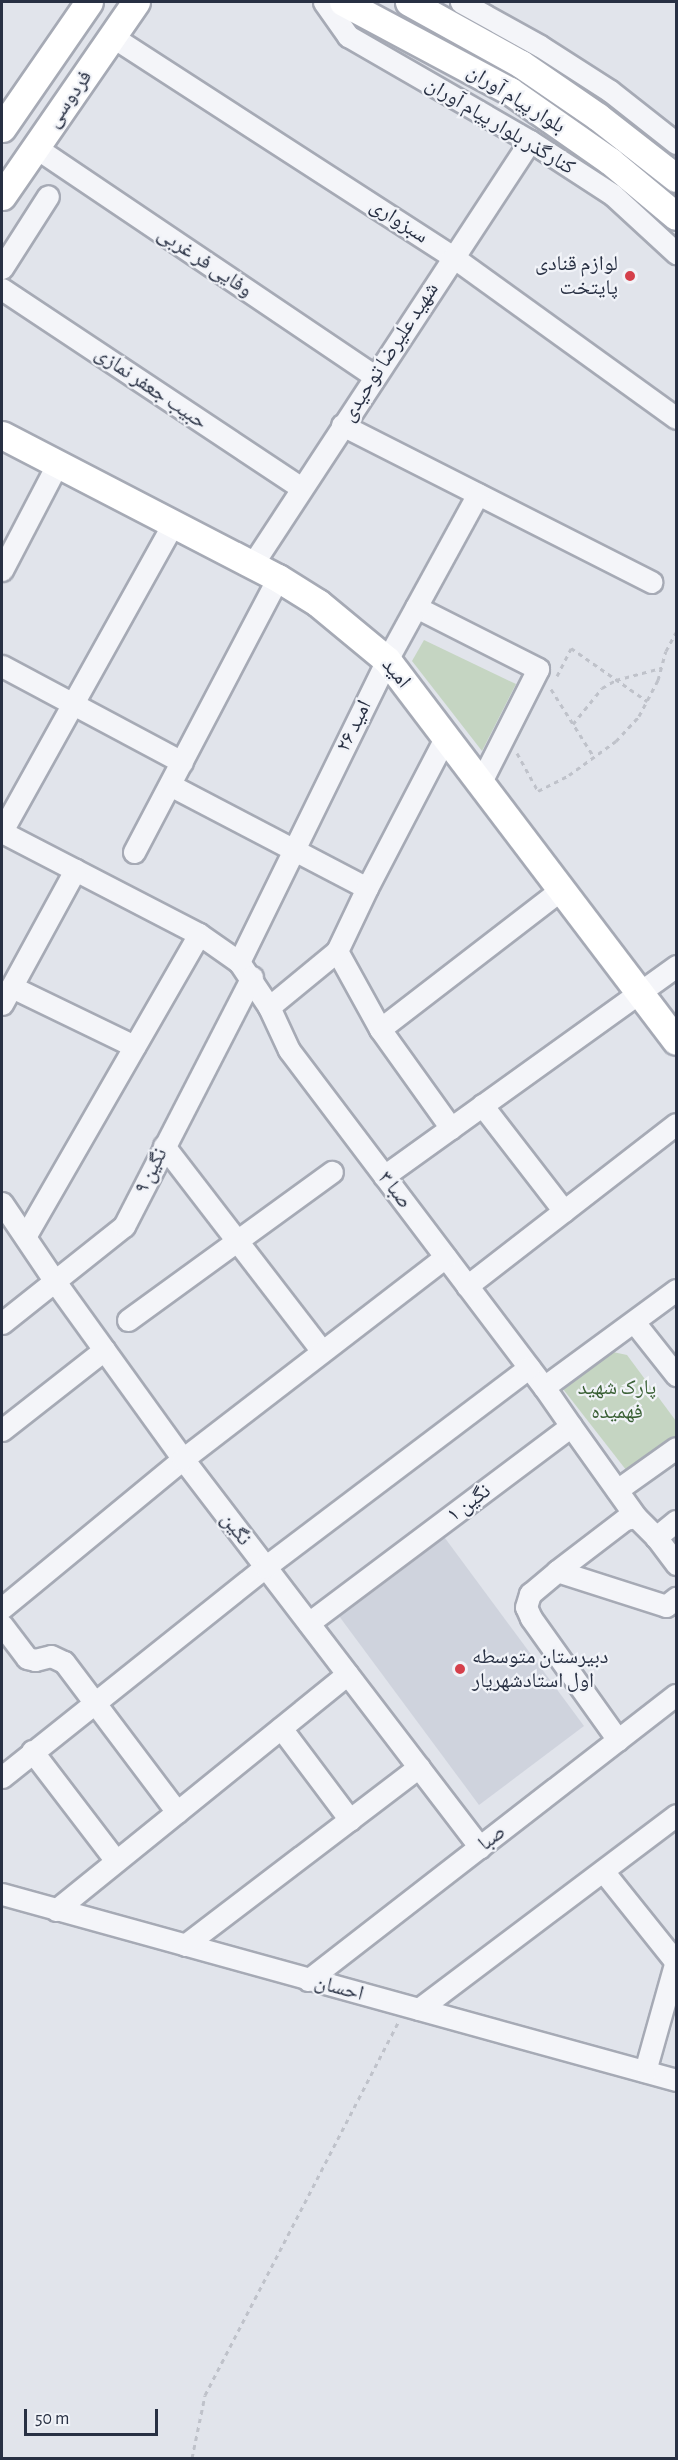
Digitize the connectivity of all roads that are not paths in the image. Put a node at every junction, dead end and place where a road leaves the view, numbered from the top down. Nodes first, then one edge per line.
1 (89, 2) edge
2 (136, 2) edge
3 (324, 2) edge
4 (343, 2) edge
5 (409, 2) edge
6 (461, 2) edge
7 (112, 37) junction
8 (2, 128) edge
9 (530, 141) junction
10 (676, 142) edge
11 (35, 147) junction
12 (676, 178) edge
13 (2, 196) edge
14 (48, 196) dead end
15 (676, 216) edge
16 (676, 253) edge
17 (453, 257) junction
18 (2, 268) edge
19 (2, 289) edge
20 (374, 376) junction
21 (676, 418) edge
22 (342, 425) junction
23 (2, 435) edge
24 (57, 465) junction
25 (301, 488) junction
26 (478, 494) junction
27 (172, 526) junction
28 (252, 565) junction
29 (2, 570) edge
30 (278, 578) junction
31 (651, 582) dead end
32 (416, 607) junction
33 (387, 660) junction
34 (2, 666) edge
35 (72, 704) junction
36 (446, 736) junction
37 (182, 762) junction
38 (481, 782) junction
39 (170, 785) junction
40 (2, 832) edge
41 (293, 850) junction
42 (134, 852) dead end
43 (75, 870) junction
44 (367, 888) junction
45 (562, 889) junction
46 (199, 934) junction
47 (337, 951) junction
48 (676, 966) edge
49 (245, 970) junction
50 (640, 992) junction
51 (7, 995) edge
52 (269, 1007) junction
53 (380, 1029) junction
54 (676, 1041) edge
55 (134, 1046) junction
56 (482, 1105) junction
57 (676, 1124) edge
58 (450, 1128) junction
59 (164, 1146) junction
60 (332, 1172) dead end
61 (384, 1176) junction
62 (2, 1203) edge
63 (564, 1211) junction
64 (26, 1235) junction
65 (237, 1241) junction
66 (446, 1257) junction
67 (56, 1283) junction
68 (467, 1286) junction
69 (676, 1290) edge
70 (128, 1320) dead end
71 (634, 1322) junction
72 (2, 1323) edge
73 (104, 1350) junction
74 (322, 1351) junction
75 (529, 1367) junction
76 (676, 1375) edge
77 (544, 1387) junction
78 (571, 1426) junction
79 (2, 1430) edge
80 (676, 1448) edge
81 (183, 1459) junction
82 (617, 1490) junction
83 (636, 1517) junction
84 (676, 1521) edge
85 (656, 1537) junction
86 (676, 1564) edge
87 (265, 1567) junction
88 (557, 1571) junction
89 (676, 1598) edge
90 (2, 1608) edge
91 (309, 1623) junction
92 (2, 1625) edge
93 (347, 1674) junction
94 (676, 1695) edge
95 (94, 1702) junction
96 (280, 1728) junction
97 (618, 1740) junction
98 (33, 1751) junction
99 (419, 1767) junction
100 (2, 1777) edge
101 (177, 1812) junction
102 (676, 1815) edge
103 (350, 1820) junction
104 (480, 1847) junction
105 (116, 1861) junction
106 (603, 1870) junction
107 (2, 1894) edge
108 (56, 1910) junction
109 (185, 1945) junction
110 (676, 1961) edge
111 (308, 1980) junction
112 (413, 2007) junction
113 (645, 2071) junction
114 (676, 2080) edge

1 - 8 main road, فردوسی
2 - 7 main road, فردوسی
3 - 9 street, کنارگذر بلوار پیام آوران
4 - 15 main road, بلوار پیام آوران
5 - 12 main road, بلوار پیام آوران
6 - 10 street
7 - 11 main road, فردوسی
7 - 17 street, سبزواری
9 - 16 street, کنارگذر بلوار پیام آوران
9 - 17 street, شهید علیرضا توحیدی
11 - 13 main road, فردوسی
11 - 20 street, وفایی فر غربی
14 - 18 street
17 - 20 street, شهید علیرضا توحیدی
17 - 21 street, سبزواری
19 - 25 street, حبیب جعفر نمازی
20 - 22 street, شهید علیرضا توحیدی
22 - 25 street, شهید علیرضا توحیدی
22 - 26 street
23 - 24 main road, امید
24 - 27 main road, امید
24 - 29 street
25 - 28 street, شهید علیرضا توحیدی
26 - 31 street
26 - 32 street, امید ۲۶
27 - 28 main road, امید
27 - 35 street
28 - 30 main road, امید
30 - 33 main road, امید
30 - 37 street
32 - 33 street, امید ۲۶
32 - 38 street
33 - 36 main road, امید
33 - 41 street, امید ۲۶
34 - 35 street
35 - 37 street
35 - 40 street
36 - 38 main road, امید
36 - 44 street
37 - 39 street
38 - 45 main road, امید
39 - 41 street
39 - 42 street
40 - 43 street
41 - 44 street
41 - 49 street, امید ۲۶
43 - 46 street
43 - 51 street
44 - 47 street
45 - 50 main road, امید
45 - 53 street
46 - 49 street
46 - 55 street
47 - 52 street
47 - 53 street
48 - 50 street
49 - 52 street, صبا ۳
49 - 59 street, نگین ۹
50 - 54 main road, امید
50 - 56 street
51 - 55 street
52 - 61 street, صبا ۳
53 - 58 street
55 - 64 street
56 - 58 street
56 - 63 street
57 - 63 street
58 - 61 street
59 - 65 street
59 - 67 street, نگین ۹
60 - 65 street
61 - 66 street, صبا ۳
62 - 64 street, نگین
63 - 68 street
64 - 67 street, نگین
65 - 70 street
65 - 74 street
66 - 68 street, صبا ۳
66 - 74 street
67 - 72 street, نگین ۹
67 - 73 street, نگین
68 - 75 street, صبا ۳
69 - 71 street
71 - 76 street
71 - 77 street
73 - 79 street
73 - 81 street, نگین
74 - 81 street
75 - 77 street
75 - 87 street
77 - 78 street
78 - 82 street
78 - 91 street, نگین ۱
80 - 82 street
81 - 87 street, نگین
81 - 90 street
82 - 83 street
83 - 85 street
83 - 88 street
84 - 85 street
85 - 86 street
87 - 91 street, نگین
87 - 95 street
88 - 89 street
88 - 97 street
91 - 93 street, نگین
92 - 95 street
93 - 96 street
93 - 99 street, نگین
94 - 97 street, صبا
95 - 98 street
95 - 101 street
96 - 101 street
96 - 103 street
97 - 104 street, صبا
98 - 100 street
98 - 105 street
99 - 103 street
99 - 104 street, نگین
101 - 105 street
102 - 106 street
103 - 109 street
104 - 111 street, صبا
105 - 108 street
106 - 110 street
106 - 112 street
107 - 108 street, احسان
108 - 109 street, احسان
109 - 111 street, احسان
110 - 113 street
111 - 112 street, احسان
112 - 113 street, احسان
113 - 114 street, احسان

